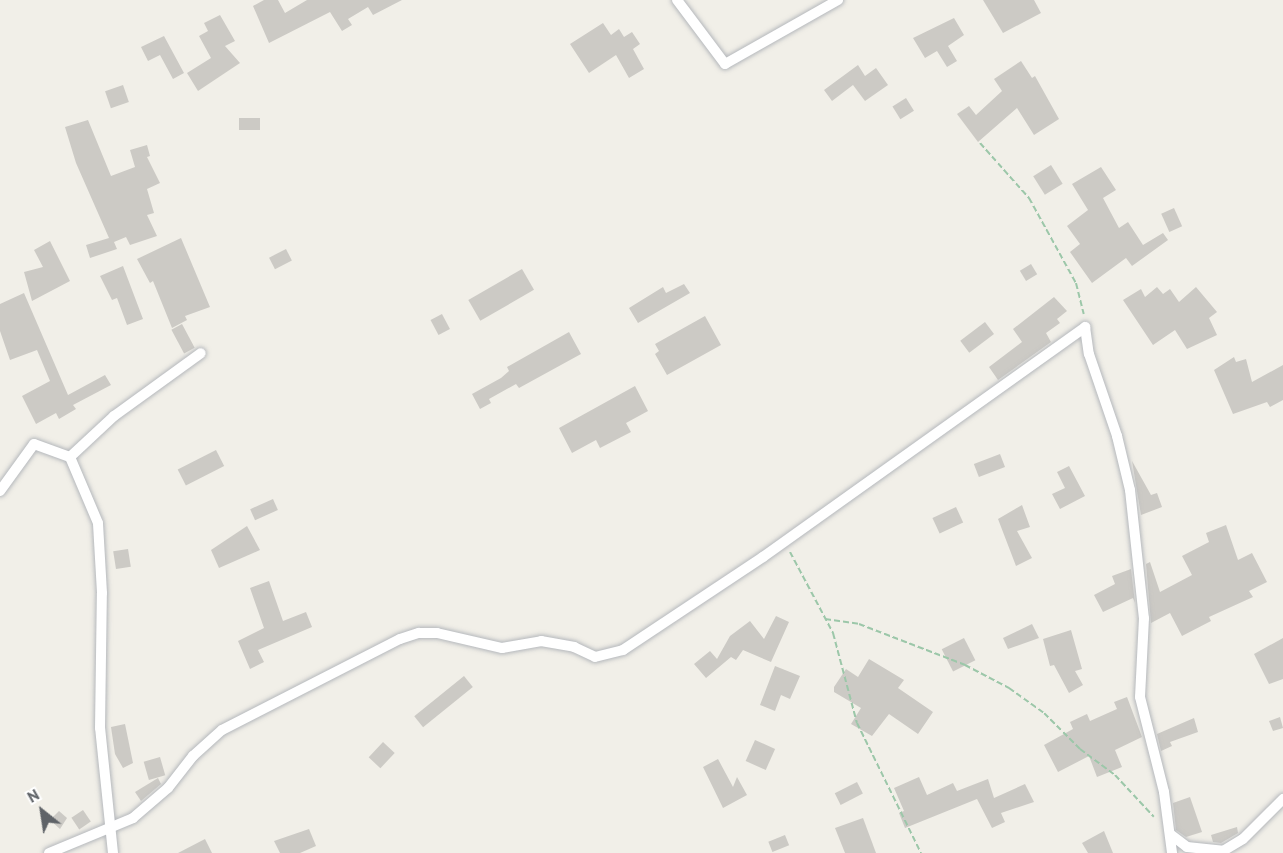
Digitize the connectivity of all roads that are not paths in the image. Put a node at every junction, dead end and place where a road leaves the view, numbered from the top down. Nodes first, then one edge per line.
1 (677, 0) edge
2 (838, 0) edge
3 (201, 353) dead end
4 (70, 457) junction
5 (0, 491) edge
6 (1283, 799) edge
7 (109, 830) junction
8 (1170, 834) junction
9 (49, 853) edge
10 (112, 853) edge
11 (1172, 853) edge

1 - 2 street
3 - 4 street
4 - 5 street
4 - 7 street
6 - 8 street
7 - 8 street
7 - 9 street
7 - 10 street
8 - 11 street

